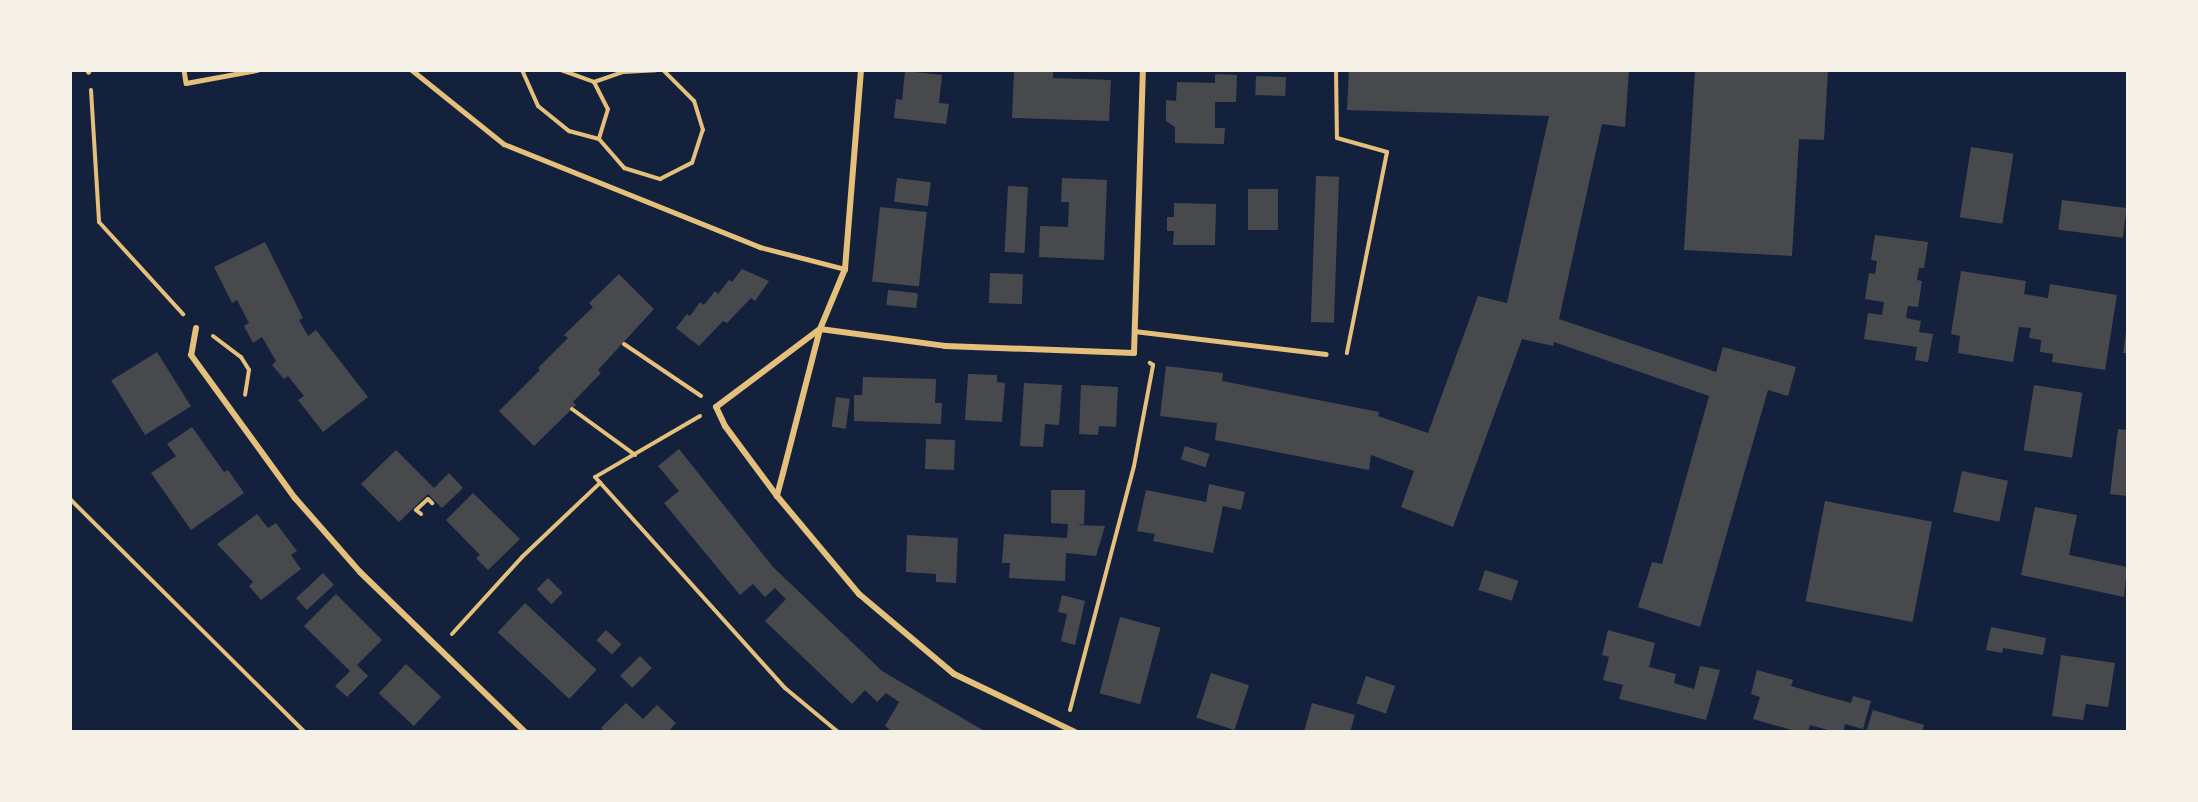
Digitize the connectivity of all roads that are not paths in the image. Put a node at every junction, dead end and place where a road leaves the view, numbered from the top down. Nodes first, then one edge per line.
1 (184, 70) edge
2 (257, 70) edge
3 (411, 70) edge
4 (861, 70) edge
5 (1143, 70) edge
6 (845, 269) junction
7 (196, 328) road end
8 (820, 329) junction
9 (1134, 331) junction
10 (1326, 354) road end
11 (777, 496) junction
12 (525, 732) edge
13 (1075, 732) edge

1 - 2 lane
3 - 6 lane
4 - 6 street
5 - 9 street
6 - 8 street
7 - 12 street
8 - 9 street
8 - 11 street
8 - 11 street
9 - 10 lane
11 - 13 street

